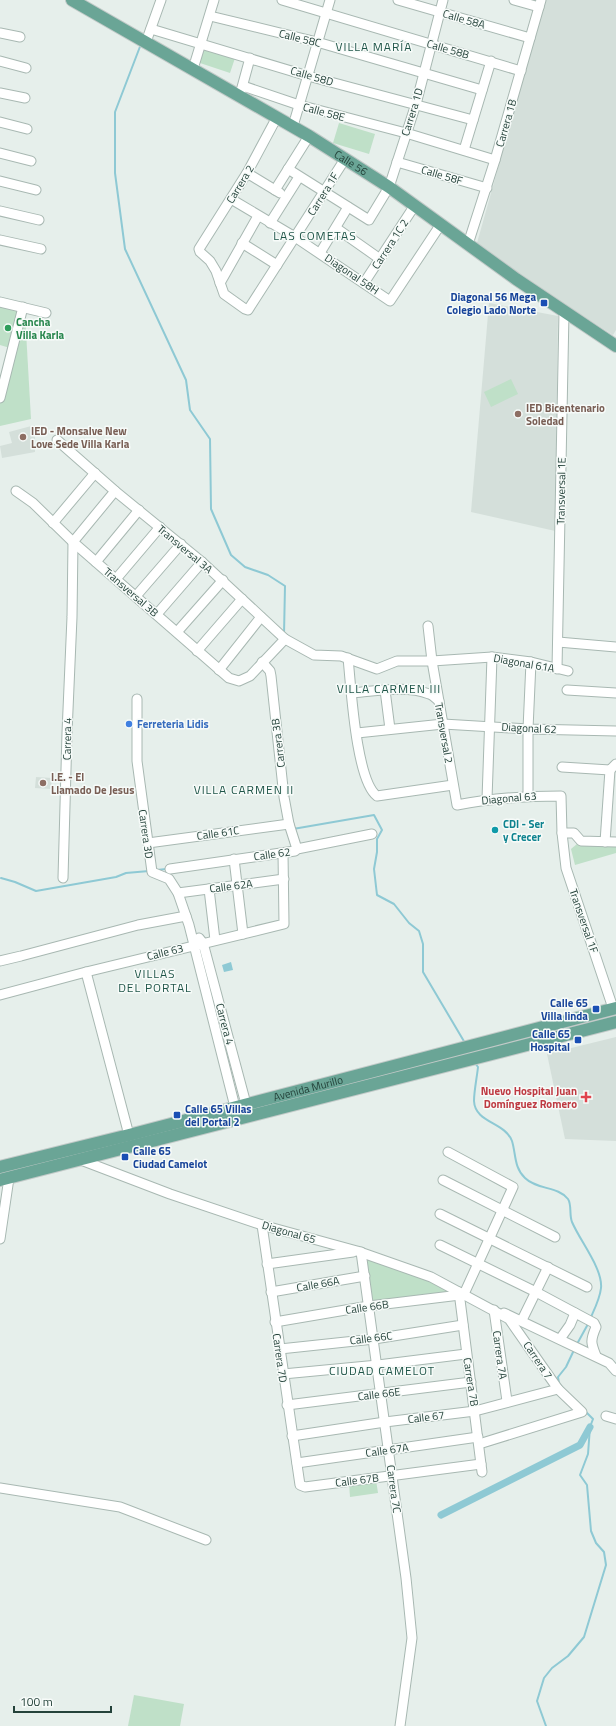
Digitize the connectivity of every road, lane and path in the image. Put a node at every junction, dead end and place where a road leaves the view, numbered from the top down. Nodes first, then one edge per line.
1 (72, 0) edge
2 (160, 0) edge
3 (214, 0) edge
4 (282, 0) edge
5 (330, 0) edge
6 (398, 0) edge
7 (443, 0) edge
8 (514, 0) edge
9 (540, 3) edge
10 (326, 12) junction
11 (440, 13) junction
12 (210, 16) junction
13 (152, 29) junction
14 (0, 33) edge
15 (20, 38) dead end
16 (530, 38) junction
17 (146, 42) junction
18 (317, 42) junction
19 (201, 44) junction
20 (432, 44) junction
21 (250, 58) junction
22 (0, 61) edge
23 (491, 61) junction
24 (26, 68) dead end
25 (193, 69) junction
26 (521, 71) junction
27 (423, 73) junction
28 (308, 76) junction
29 (482, 90) junction
30 (242, 91) junction
31 (0, 93) edge
32 (25, 98) dead end
33 (416, 104) junction
34 (299, 106) junction
35 (277, 117) junction
36 (473, 120) junction
37 (0, 122) edge
38 (293, 126) junction
39 (27, 129) dead end
40 (406, 133) junction
41 (309, 136) junction
42 (464, 150) junction
43 (0, 153) edge
44 (345, 158) junction
45 (495, 160) junction
46 (31, 161) dead end
47 (397, 162) junction
48 (288, 169) junction
49 (247, 173) junction
50 (299, 176) junction
51 (0, 181) edge
52 (389, 187) junction
53 (487, 188) junction
54 (36, 190) dead end
55 (275, 190) junction
56 (323, 192) junction
57 (286, 197) junction
58 (231, 199) junction
59 (415, 205) junction
60 (348, 207) junction
61 (0, 211) edge
62 (258, 216) junction
63 (39, 220) dead end
64 (270, 222) junction
65 (441, 224) junction
66 (336, 228) junction
67 (295, 237) junction
68 (0, 240) edge
69 (242, 242) junction
70 (468, 244) junction
71 (41, 249) dead end
72 (320, 253) junction
73 (380, 259) junction
74 (277, 265) junction
75 (220, 283) junction
76 (364, 283) junction
77 (0, 302) edge
78 (23, 307) junction
79 (564, 312) junction
80 (46, 313) dead end
81 (616, 346) edge
82 (0, 398) edge
83 (57, 440) dead end
84 (95, 473) junction
85 (16, 491) dead end
86 (115, 491) junction
87 (140, 510) junction
88 (53, 523) junction
89 (160, 527) junction
90 (73, 542) junction
91 (181, 544) junction
92 (96, 562) junction
93 (202, 562) junction
94 (116, 579) junction
95 (222, 580) junction
96 (136, 596) junction
97 (242, 599) junction
98 (157, 614) junction
99 (262, 617) junction
100 (428, 626) dead end
101 (177, 632) junction
102 (285, 639) junction
103 (558, 642) junction
104 (616, 647) edge
105 (197, 651) junction
106 (314, 655) joint
107 (492, 657) junction
108 (348, 658) junction
109 (432, 661) junction
110 (262, 662) junction
111 (531, 662) junction
112 (557, 668) junction
113 (219, 670) junction
114 (568, 671) dead end
115 (385, 690) junction
116 (567, 690) dead end
117 (352, 693) junction
118 (616, 693) edge
119 (137, 700) dead end
120 (439, 702) junction
121 (443, 724) junction
122 (490, 726) junction
123 (390, 729) junction
124 (528, 729) junction
125 (616, 731) edge
126 (357, 733) junction
127 (562, 767) dead end
128 (613, 767) edge
129 (454, 785) junction
130 (528, 796) junction
131 (487, 799) junction
132 (457, 805) joint
133 (289, 824) junction
134 (562, 833) junction
135 (372, 834) dead end
136 (605, 842) junction
137 (616, 842) edge
138 (148, 843) junction
139 (297, 849) junction
140 (283, 853) junction
141 (234, 859) junction
142 (170, 869) dead end
143 (151, 870) joint
144 (63, 878) dead end
145 (284, 879) junction
146 (237, 886) junction
147 (209, 889) junction
148 (178, 893) junction
149 (186, 916) junction
150 (243, 934) junction
151 (215, 940) junction
152 (198, 944) junction
153 (0, 961) edge
154 (86, 972) junction
155 (0, 995) edge
156 (615, 1008) edge
157 (616, 1022) edge
158 (235, 1063) junction
159 (225, 1065) junction
160 (241, 1105) junction
161 (129, 1135) junction
162 (448, 1152) dead end
163 (81, 1160) junction
164 (0, 1167) edge
165 (5, 1179) edge
166 (443, 1180) dead end
167 (502, 1211) junction
168 (440, 1214) dead end
169 (262, 1225) junction
170 (555, 1237) dead end
171 (490, 1238) junction
172 (0, 1239) edge
173 (440, 1245) dead end
174 (359, 1252) junction
175 (267, 1264) junction
176 (478, 1264) junction
177 (548, 1267) junction
178 (365, 1276) junction
179 (587, 1287) dead end
180 (271, 1292) junction
181 (536, 1292) junction
182 (461, 1294) junction
183 (369, 1306) junction
184 (494, 1310) junction
185 (576, 1313) junction
186 (522, 1320) junction
187 (275, 1322) junction
188 (463, 1325) junction
189 (374, 1338) junction
190 (560, 1338) junction
191 (585, 1349) junction
192 (280, 1350) junction
193 (466, 1354) junction
194 (613, 1362) edge
195 (378, 1365) junction
196 (616, 1371) edge
197 (283, 1374) junction
198 (471, 1382) junction
199 (558, 1389) junction
200 (381, 1394) junction
201 (507, 1401) junction
202 (287, 1405) junction
203 (475, 1411) junction
204 (582, 1412) joint
205 (606, 1416) dead end
206 (616, 1419) edge
207 (385, 1422) junction
208 (292, 1436) junction
209 (479, 1440) junction
210 (389, 1450) junction
211 (296, 1463) junction
212 (481, 1468) joint
213 (392, 1476) junction
214 (305, 1486) joint
215 (0, 1488) edge
216 (206, 1540) dead end
217 (400, 1726) edge

1 - 17 main road, Calle 56
2 - 13 street
3 - 12 street
4 - 10 street, Calle 58B
5 - 10 street
6 - 11 street, Calle 58A
7 - 11 street, Carrera 1D
8 - 9 street
9 - 16 street, Carrera 1B
10 - 18 street
10 - 20 street, Calle 58B
11 - 16 street, Calle 58A
11 - 20 street, Carrera 1D
12 - 18 street, Calle 58C
12 - 19 street
13 - 17 street
13 - 19 street, Calle 58D
14 - 15 street
16 - 26 street, Carrera 1B
17 - 25 main road, Calle 56
18 - 27 street, Calle 58C
18 - 28 street
19 - 21 street, Calle 58D
19 - 25 street
20 - 23 street, Calle 58B
20 - 27 street, Carrera 1D
21 - 28 street, Calle 58D
21 - 30 street
22 - 24 street
23 - 26 street, Calle 58B
23 - 29 street
25 - 30 main road, Calle 56
26 - 45 street, Carrera 1B
27 - 29 street, Calle 58C
27 - 33 street, Carrera 1D
28 - 33 street, Calle 58D
28 - 34 street
29 - 36 street
30 - 34 street, Calle 58E
30 - 35 main road, Calle 56
31 - 32 street
33 - 36 street, Calle 58D
33 - 40 street, Carrera 1D
34 - 38 street
34 - 40 street, Calle 58E
35 - 38 main road, Calle 56
35 - 49 street, Carrera 2
36 - 42 street
37 - 39 street
38 - 41 main road, Calle 56
40 - 42 street
40 - 47 street, Carrera 1D
41 - 44 main road, Calle 56
41 - 48 street
42 - 45 street
43 - 46 street
44 - 52 main road, Calle 56
44 - 56 street, Carrera 1F
45 - 53 street, Carrera 1B
47 - 52 street, Carrera 1D
47 - 53 street, Calle 58F
48 - 50 street
48 - 55 street
49 - 55 street
49 - 58 street, Carrera 2
50 - 56 street
50 - 57 street
51 - 54 street
52 - 59 main road, Calle 56
52 - 60 street, Carrera 1D
53 - 70 street, Carrera 1B
55 - 57 street
56 - 60 street
56 - 67 street, Carrera 1F
57 - 64 street
58 - 62 street, Diagonal 58H
58 - 75 street, Carrera 2
59 - 65 main road, Calle 56
59 - 73 street, Carrera 1C 2
60 - 66 street
61 - 63 street
62 - 64 street, Diagonal 58H
62 - 69 street
64 - 67 street, Diagonal 58H
65 - 70 main road, Calle 56
65 - 76 street, Diagonal 58H
66 - 72 street
66 - 73 street
67 - 72 street, Diagonal 58H
67 - 74 street, Carrera 1F
68 - 71 street
69 - 74 street
69 - 75 street
70 - 79 main road, Calle 56
72 - 76 street, Diagonal 58H
73 - 76 street, Carrera 1C 2
74 - 75 street, Carrera 1F
77 - 78 street
78 - 80 street
78 - 82 street
79 - 81 main road, Calle 56
79 - 103 street, Transversal 1E
83 - 84 street, Transversal 3A
84 - 86 street, Transversal 3A
84 - 88 street
85 - 88 street, Transversal 3B
86 - 87 street, Transversal 3A
86 - 90 street
87 - 89 street, Transversal 3A
87 - 92 street
88 - 90 street, Transversal 3B
89 - 91 street, Transversal 3A
89 - 94 street
90 - 92 street, Transversal 3B
90 - 144 street, Carrera 4
91 - 93 street, Transversal 3A
91 - 96 street
92 - 94 street, Transversal 3B
93 - 95 street, Transversal 3A
93 - 98 street
94 - 96 street, Transversal 3B
95 - 97 street, Transversal 3A
95 - 101 street
96 - 98 street, Transversal 3B
97 - 99 street, Transversal 3A
97 - 105 street
98 - 101 street, Transversal 3B
99 - 102 street, Transversal 3A
99 - 113 street
100 - 109 street, Transversal 2
101 - 105 street, Transversal 3B
102 - 106 street, Transversal 3A
102 - 110 street
103 - 104 street
103 - 112 street, Transversal 1E
105 - 113 street, Transversal 3B
106 - 108 street, Diagonal 61A
107 - 109 street, Diagonal 61A
107 - 111 street, Diagonal 61A
107 - 122 street
108 - 109 street, Diagonal 61A
108 - 117 street
109 - 120 street, Transversal 2
110 - 113 street, Transversal 3B
110 - 133 street, Carrera 3B
111 - 112 street, Diagonal 61A
111 - 124 street
112 - 114 street, Diagonal 61A
115 - 117 street
115 - 120 street
115 - 123 street
116 - 118 street
117 - 126 street
119 - 138 street, Carrera 3D
120 - 121 street, Transversal 2
121 - 122 street, Diagonal 62
121 - 123 street, Diagonal 62
121 - 129 street, Transversal 2
122 - 124 street, Diagonal 62
122 - 131 street
123 - 126 street, Diagonal 62
124 - 125 street, Diagonal 62
124 - 130 street
126 - 129 street
127 - 128 street
128 - 136 street
129 - 132 street, Transversal 2
130 - 131 street, Diagonal 63
130 - 134 street, Diagonal 63
131 - 132 street, Diagonal 63
133 - 138 street, Calle 61C
133 - 139 street, Carrera 3B
134 - 136 street
134 - 156 street, Transversal 1F
135 - 139 street, Calle 62
136 - 137 street
138 - 143 street, Carrera 3D
139 - 140 street, Calle 62
140 - 141 street, Calle 62
140 - 145 street
141 - 142 street, Calle 62
141 - 146 street
143 - 148 street, Carrera 4
145 - 146 street, Calle 62A
145 - 150 street, Calle 63
146 - 147 street, Calle 62A
146 - 150 street
147 - 148 street, Calle 62A
147 - 151 street
148 - 149 street, Carrera 4
149 - 152 street, Carrera 4
149 - 153 street
150 - 151 street, Calle 63
151 - 152 street, Calle 63
152 - 154 street, Calle 63
152 - 158 street, Carrera 4
152 - 159 street, Carrera 4
154 - 155 street, Calle 63
154 - 161 street
156 - 160 main road, Avenida Murillo
157 - 163 main road, Avenida Murillo
158 - 159 street
158 - 160 street, Carrera 4
159 - 160 street, Carrera 4
160 - 161 main road, Avenida Murillo
161 - 164 main road, Avenida Murillo
162 - 167 street
163 - 165 main road, Avenida Murillo
163 - 169 street, Diagonal 65
165 - 172 street
166 - 167 street
167 - 170 street
167 - 171 street
168 - 171 street
169 - 174 street, Diagonal 65
169 - 175 street, Carrera 7D
171 - 176 street
171 - 177 street
173 - 176 street
174 - 175 street
174 - 178 street, Carrera 7C
174 - 182 street, Diagonal 65
175 - 180 street, Carrera 7D
176 - 181 street
176 - 182 street
177 - 179 street
177 - 181 street
178 - 180 street, Calle 66A
178 - 183 street, Carrera 7C
180 - 187 street, Carrera 7D
181 - 185 street
181 - 186 street
182 - 183 street, Calle 66B
182 - 184 street, Diagonal 65
182 - 188 street, Carrera 7B
183 - 187 street, Calle 66B
183 - 189 street, Carrera 7C
184 - 186 street
184 - 199 street, Carrera 7
184 - 201 street, Carrera 7A
185 - 190 street
185 - 191 street
186 - 190 street
187 - 192 street, Carrera 7D
188 - 189 street, Calle 66C
188 - 193 street, Carrera 7B
189 - 192 street, Calle 66C
189 - 195 street, Carrera 7C
190 - 191 street
191 - 194 street
192 - 197 street, Carrera 7D
193 - 195 street
193 - 198 street, Carrera 7B
194 - 196 street
195 - 197 street
195 - 200 street, Carrera 7C
197 - 202 street, Carrera 7D
198 - 200 street, Calle 66E
198 - 203 street, Carrera 7B
199 - 201 street, Calle 67
199 - 204 street, Carrera 7
200 - 202 street, Calle 66E
200 - 207 street, Carrera 7C
201 - 203 street, Calle 67
202 - 208 street, Carrera 7D
203 - 207 street, Calle 67
203 - 209 street, Carrera 7B
204 - 209 street, Calle 67A
205 - 206 street
207 - 208 street, Calle 67
207 - 210 street, Carrera 7C
208 - 211 street, Carrera 7D
209 - 210 street, Calle 67A
209 - 212 street, Carrera 7B
210 - 211 street, Calle 67A
210 - 213 street, Carrera 7C
211 - 214 street, Carrera 7D
212 - 213 street, Calle 67B
213 - 214 street, Calle 67B
213 - 217 street, Carrera 7C
215 - 216 street

